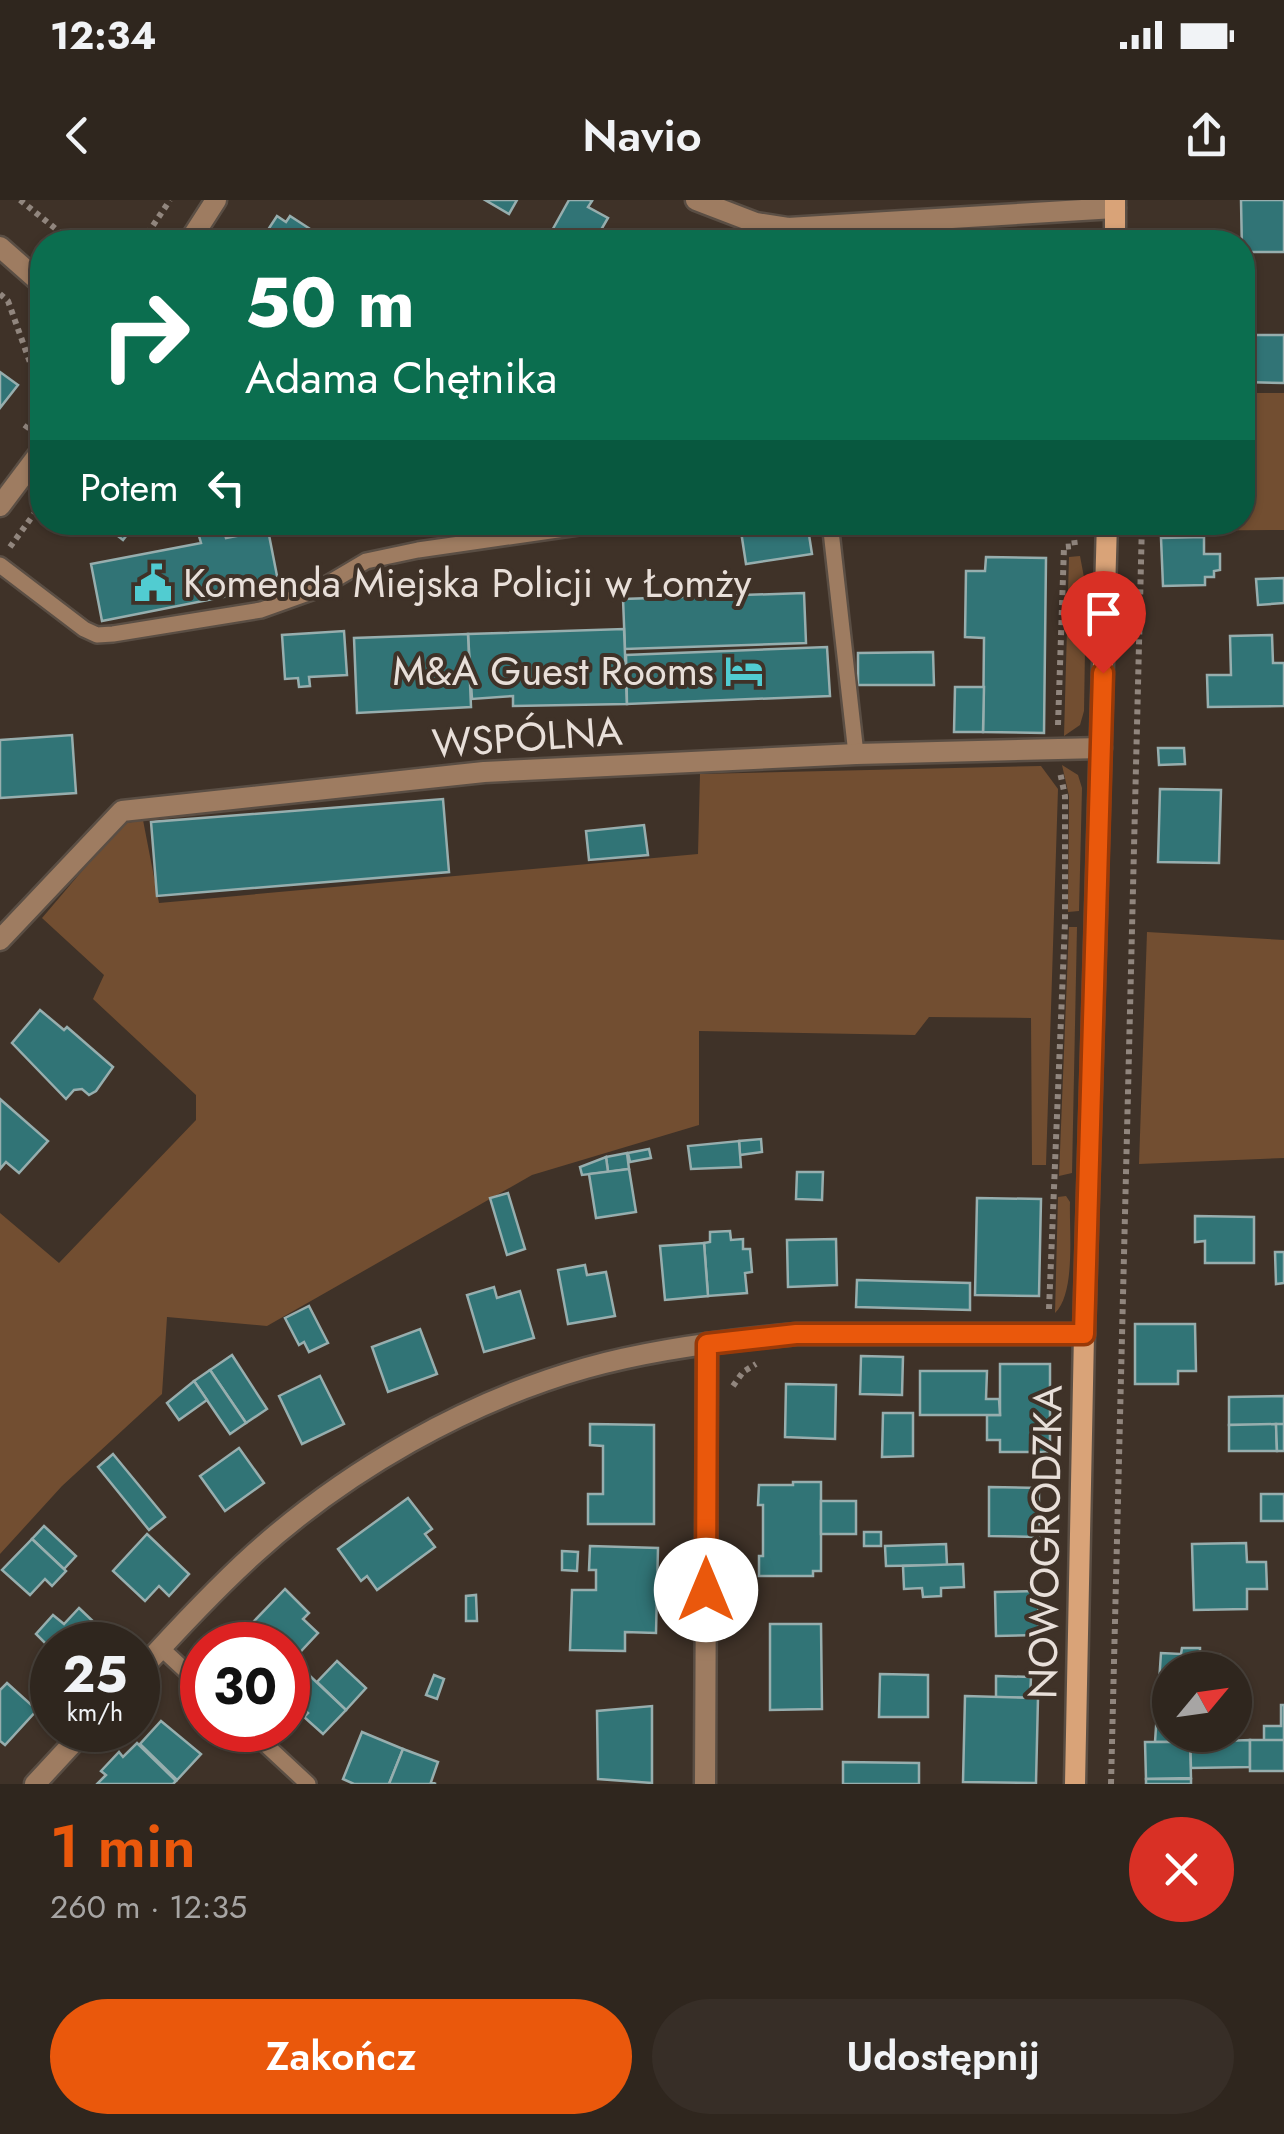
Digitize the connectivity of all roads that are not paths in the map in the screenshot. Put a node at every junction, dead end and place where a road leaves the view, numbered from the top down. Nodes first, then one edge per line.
1 (216, 200) edge
2 (696, 200) edge
3 (1116, 204) edge
4 (196, 230) edge
5 (785, 230) edge
6 (855, 230) edge
7 (1115, 230) edge
8 (0, 248) edge
9 (30, 274) edge
10 (30, 466) edge
11 (0, 506) edge
12 (522, 535) edge
13 (831, 535) edge
14 (1107, 535) edge
15 (0, 562) edge
16 (1101, 748) junction
17 (856, 754) junction
18 (3, 930) edge
19 (1084, 1334) junction
20 (707, 1344) junction
21 (161, 1648) joint
22 (180, 1666) edge
23 (65, 1752) edge
24 (274, 1752) edge
25 (35, 1784) edge
26 (308, 1784) edge
27 (705, 1784) edge
28 (1075, 1784) edge

1 - 4 street
2 - 5 street
3 - 6 street
3 - 7 street
8 - 9 street
10 - 11 street
12 - 15 lane
13 - 17 lane
14 - 16 street, NOWOGRODZKA
16 - 17 street, WSPÓLNA
16 - 19 street, NOWOGRODZKA
17 - 18 street, WSPÓLNA
19 - 20 street
19 - 28 street, NOWOGRODZKA
20 - 21 street
20 - 27 street
21 - 22 lane
23 - 25 street
24 - 26 lane

